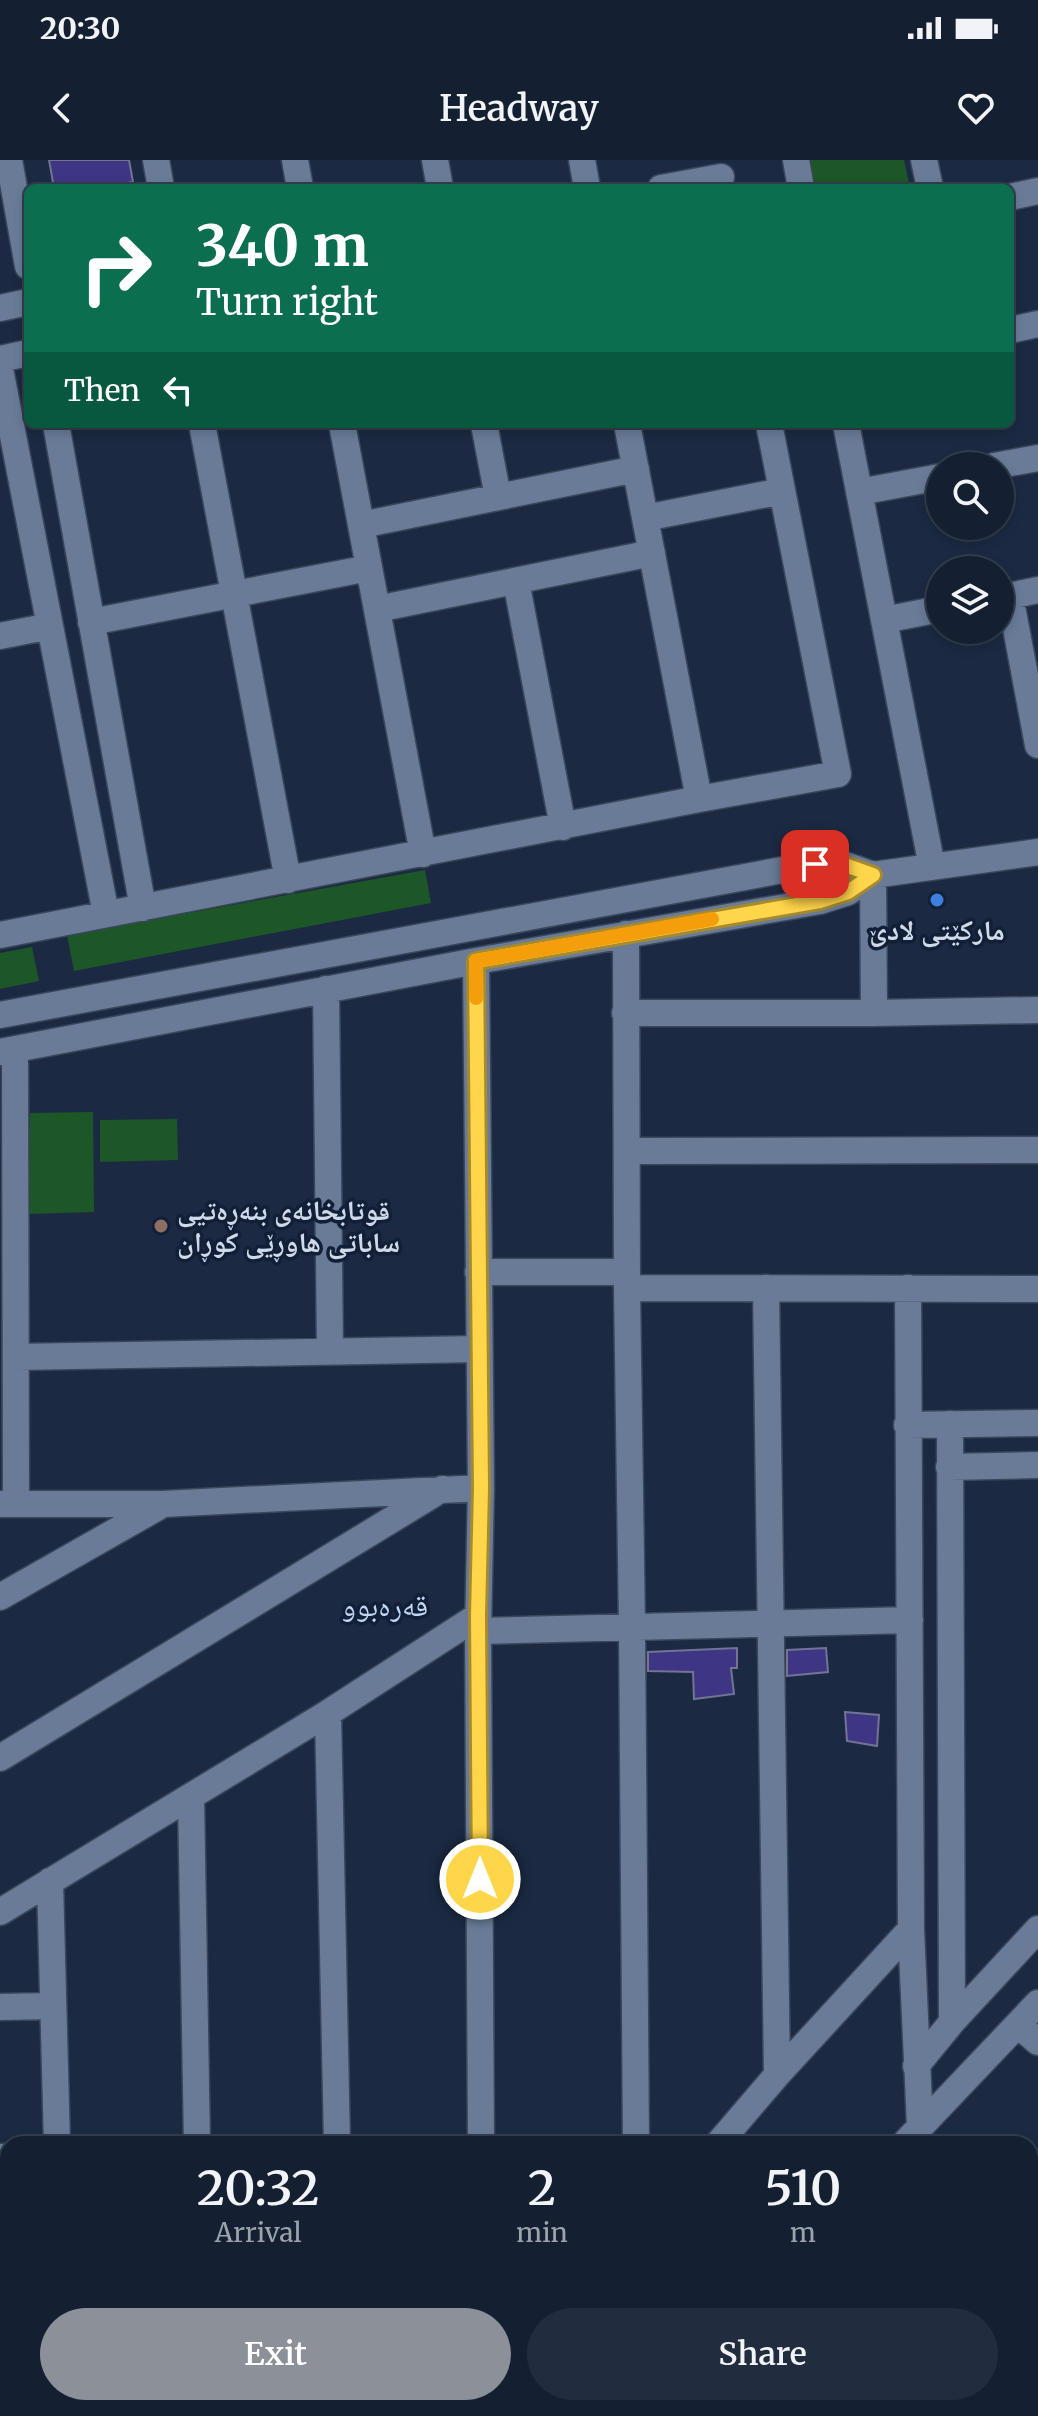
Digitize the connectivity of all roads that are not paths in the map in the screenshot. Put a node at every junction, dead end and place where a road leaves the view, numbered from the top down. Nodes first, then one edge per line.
1 (9, 160) edge
2 (156, 160) edge
3 (295, 160) edge
4 (435, 160) edge
5 (582, 160) edge
6 (796, 160) edge
7 (924, 160) edge
8 (720, 175) edge
9 (160, 184) edge
10 (299, 184) edge
11 (439, 184) edge
12 (586, 184) edge
13 (679, 184) edge
14 (800, 184) edge
15 (929, 184) edge
16 (1038, 191) edge
17 (1014, 196) edge
18 (24, 244) edge
19 (24, 303) edge
20 (0, 308) edge
21 (1038, 324) edge
22 (1014, 329) edge
23 (24, 354) edge
24 (0, 359) edge
25 (0, 369) edge
26 (57, 428) edge
27 (203, 428) edge
28 (343, 428) edge
29 (485, 428) edge
30 (628, 428) edge
31 (770, 428) edge
32 (847, 428) edge
33 (1038, 458) edge
34 (1014, 462) edge
35 (636, 469) junction
36 (926, 480) edge
37 (782, 491) junction
38 (859, 492) junction
39 (498, 497) junction
40 (645, 518) junction
41 (361, 525) junction
42 (652, 553) junction
43 (369, 568) junction
44 (516, 581) junction
45 (1038, 590) edge
46 (234, 594) junction
47 (1014, 595) edge
48 (377, 609) junction
49 (926, 612) edge
50 (884, 620) junction
51 (91, 622) junction
52 (50, 626) junction
53 (0, 636) edge
54 (1014, 637) edge
55 (1038, 745) edge
56 (699, 799) junction
57 (563, 827) junction
58 (1038, 852) edge
59 (423, 854) junction
60 (932, 867) junction
61 (873, 875) junction
62 (288, 880) junction
63 (143, 908) junction
64 (106, 914) junction
65 (626, 934) junction
66 (0, 935) edge
67 (476, 961) junction
68 (326, 989) junction
69 (70, 1001) junction
70 (1038, 1010) edge
71 (625, 1013) junction
72 (874, 1013) junction
73 (0, 1015) edge
74 (78, 1036) junction
75 (7, 1050) edge
76 (1038, 1150) edge
77 (628, 1151) junction
78 (478, 1272) junction
79 (627, 1280) junction
80 (766, 1288) junction
81 (908, 1288) junction
82 (1038, 1289) edge
83 (479, 1349) junction
84 (330, 1350) junction
85 (16, 1357) junction
86 (1038, 1423) edge
87 (950, 1424) junction
88 (907, 1425) junction
89 (1038, 1465) edge
90 (949, 1467) junction
91 (481, 1488) junction
92 (442, 1489) junction
93 (8, 1504) edge
94 (163, 1504) junction
95 (0, 1597) edge
96 (910, 1620) junction
97 (478, 1624) junction
98 (770, 1625) junction
99 (632, 1628) junction
100 (328, 1713) junction
101 (0, 1758) edge
102 (191, 1797) junction
103 (50, 1881) junction
104 (0, 1912) edge
105 (911, 1929) junction
106 (1038, 1929) edge
107 (1038, 2003) edge
108 (52, 2006) junction
109 (0, 2007) edge
110 (952, 2022) junction
111 (1018, 2025) junction
112 (1038, 2042) edge
113 (916, 2066) junction
114 (777, 2075) junction
115 (912, 2135) edge
116 (57, 2136) edge
117 (197, 2136) edge
118 (337, 2136) edge
119 (481, 2136) edge
120 (636, 2136) edge
121 (725, 2136) edge

1 - 18 street
2 - 9 street
3 - 10 street
4 - 11 street
5 - 12 street
6 - 14 street
7 - 15 street
8 - 13 street
16 - 17 street
19 - 20 street
21 - 22 street
23 - 24 street
25 - 52 street
26 - 51 street
27 - 46 street
28 - 41 street
29 - 39 street
30 - 35 street
31 - 37 street
32 - 38 street
33 - 34 street
35 - 39 street
35 - 40 street
36 - 38 street
37 - 40 street
37 - 56 street
38 - 50 street
39 - 41 street
40 - 42 street
41 - 43 street
42 - 44 street
42 - 56 street
43 - 46 street
43 - 48 street
44 - 48 street
44 - 57 street
45 - 47 street
46 - 51 street
46 - 62 street
48 - 59 street
49 - 50 street
50 - 60 street
51 - 63 street
52 - 53 street
52 - 64 street
54 - 55 street
56 - 57 street
57 - 59 street
58 - 60 street
59 - 62 street
60 - 61 street
61 - 65 street
61 - 69 street
61 - 72 street
62 - 63 street
63 - 64 street
64 - 66 street
65 - 67 street
65 - 71 street
67 - 68 street
67 - 78 street
68 - 74 street
68 - 84 street
69 - 73 street
69 - 74 street
70 - 72 street
71 - 72 street
71 - 77 street
74 - 75 street
75 - 85 street
76 - 77 street
77 - 79 street
78 - 79 street
78 - 83 street
79 - 80 street
79 - 99 street
80 - 81 street
80 - 98 street
81 - 82 street
81 - 88 street
83 - 84 street
83 - 91 street
84 - 85 street
85 - 93 street
86 - 87 street
87 - 88 street
87 - 90 street
88 - 96 street
89 - 90 street
90 - 110 street
91 - 92 street
91 - 97 street
92 - 94 street
92 - 101 street
93 - 94 street
94 - 95 street
96 - 98 street
96 - 105 street
97 - 99 street
97 - 100 street
97 - 119 street
98 - 99 street
98 - 114 street
99 - 120 street
100 - 102 street
100 - 118 street
102 - 103 street
102 - 117 street
103 - 104 street
103 - 108 street
105 - 113 street
105 - 114 street
106 - 110 street
107 - 111 street
108 - 109 street
108 - 116 street
110 - 113 street
111 - 112 street
111 - 115 street
113 - 115 street
114 - 121 street

